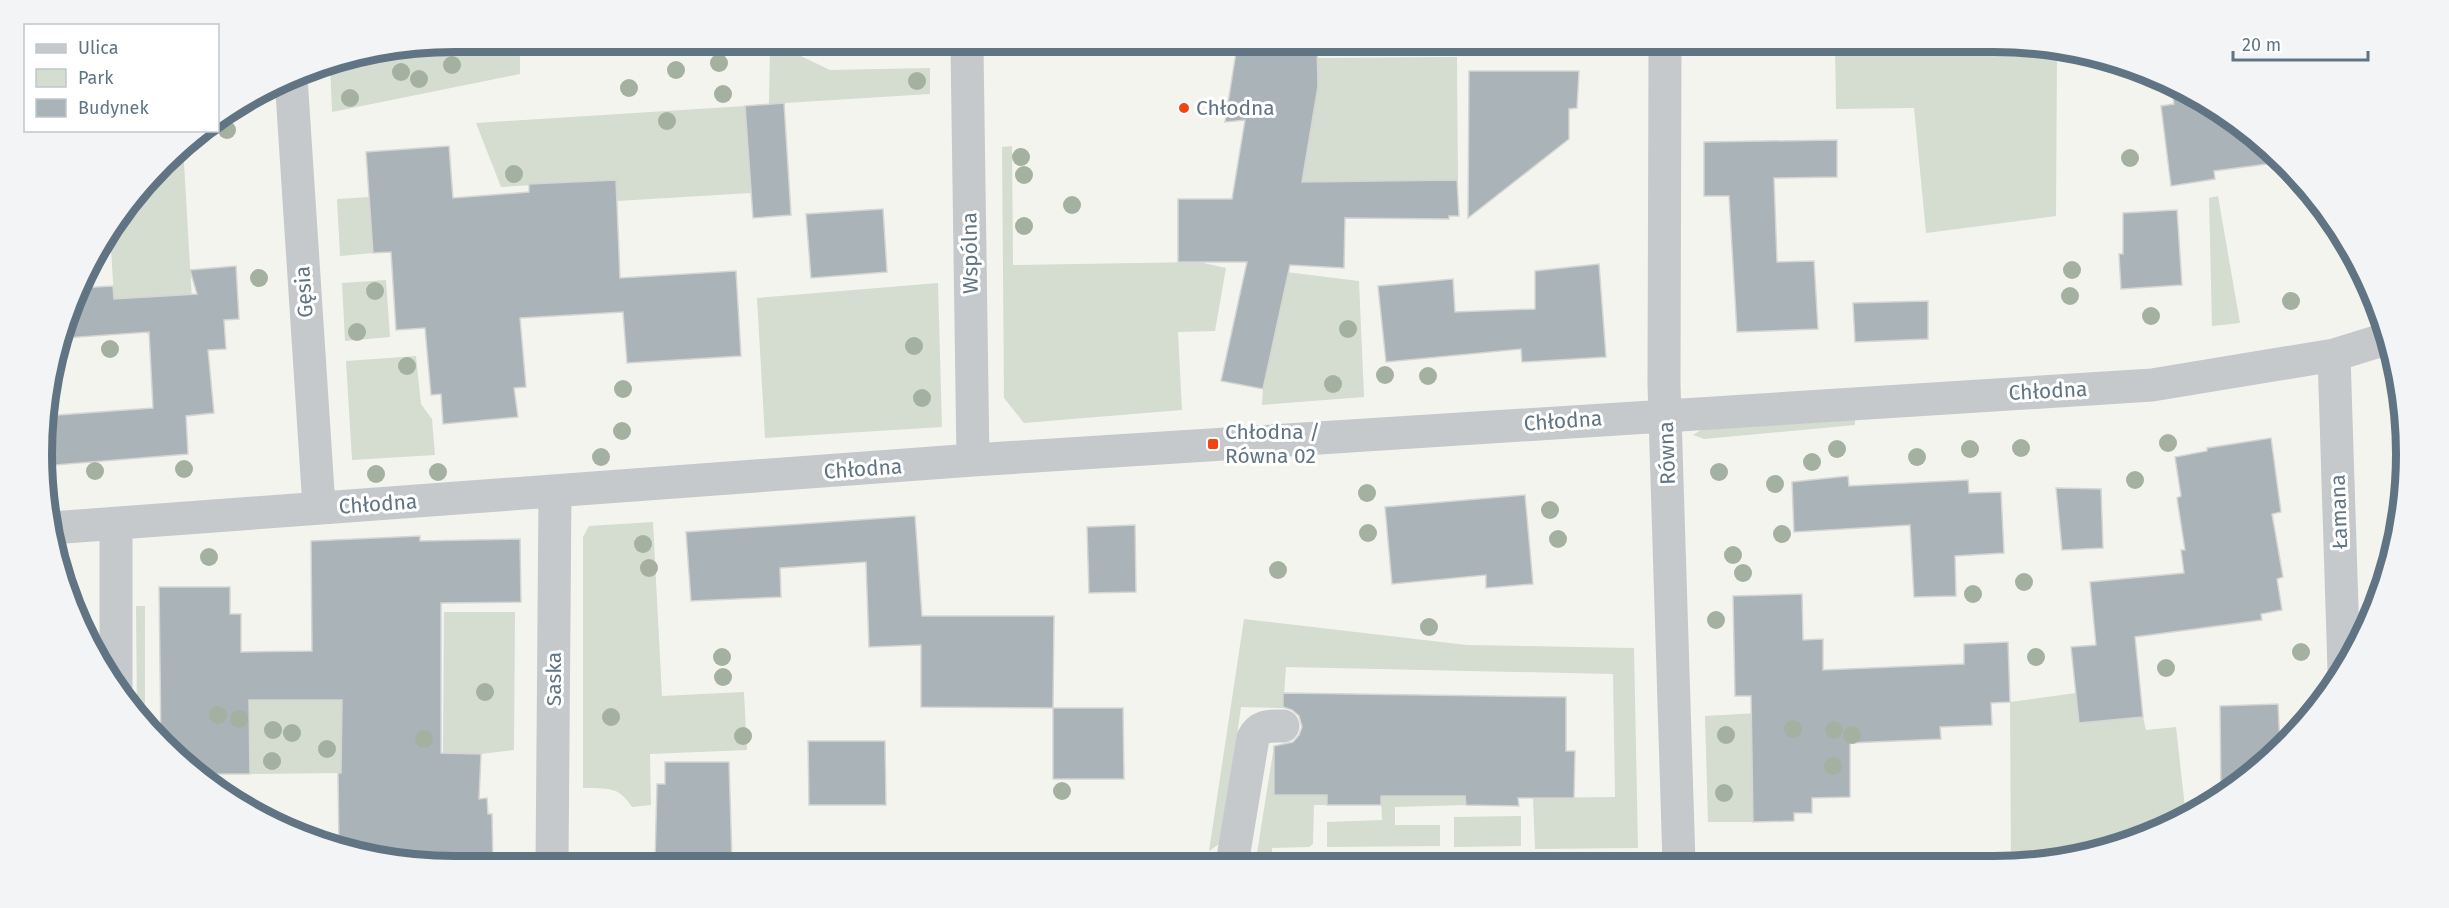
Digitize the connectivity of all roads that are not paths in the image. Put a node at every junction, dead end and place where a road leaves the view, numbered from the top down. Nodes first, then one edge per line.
1 (967, 52) edge
2 (1665, 52) edge
3 (292, 87) edge
4 (2380, 341) edge
5 (2334, 355) junction
6 (1666, 414) junction
7 (973, 460) junction
8 (555, 492) junction
9 (319, 507) junction
10 (116, 524) junction
11 (59, 527) edge
12 (2344, 654) edge
13 (116, 671) edge
14 (1283, 726) dead end
15 (552, 856) edge
16 (1233, 856) edge
17 (1679, 856) edge

1 - 7 street, Wspólna
2 - 6 street, Równa
3 - 9 street, Gęsia
4 - 5 street, Chłodna
5 - 6 street, Chłodna
5 - 12 street, Łamana
6 - 7 street, Chłodna
6 - 17 street, Równa
7 - 8 street, Chłodna
8 - 9 street, Chłodna
8 - 15 street, Saska
9 - 10 street, Chłodna
10 - 11 street, Chłodna
10 - 13 street
14 - 16 street

